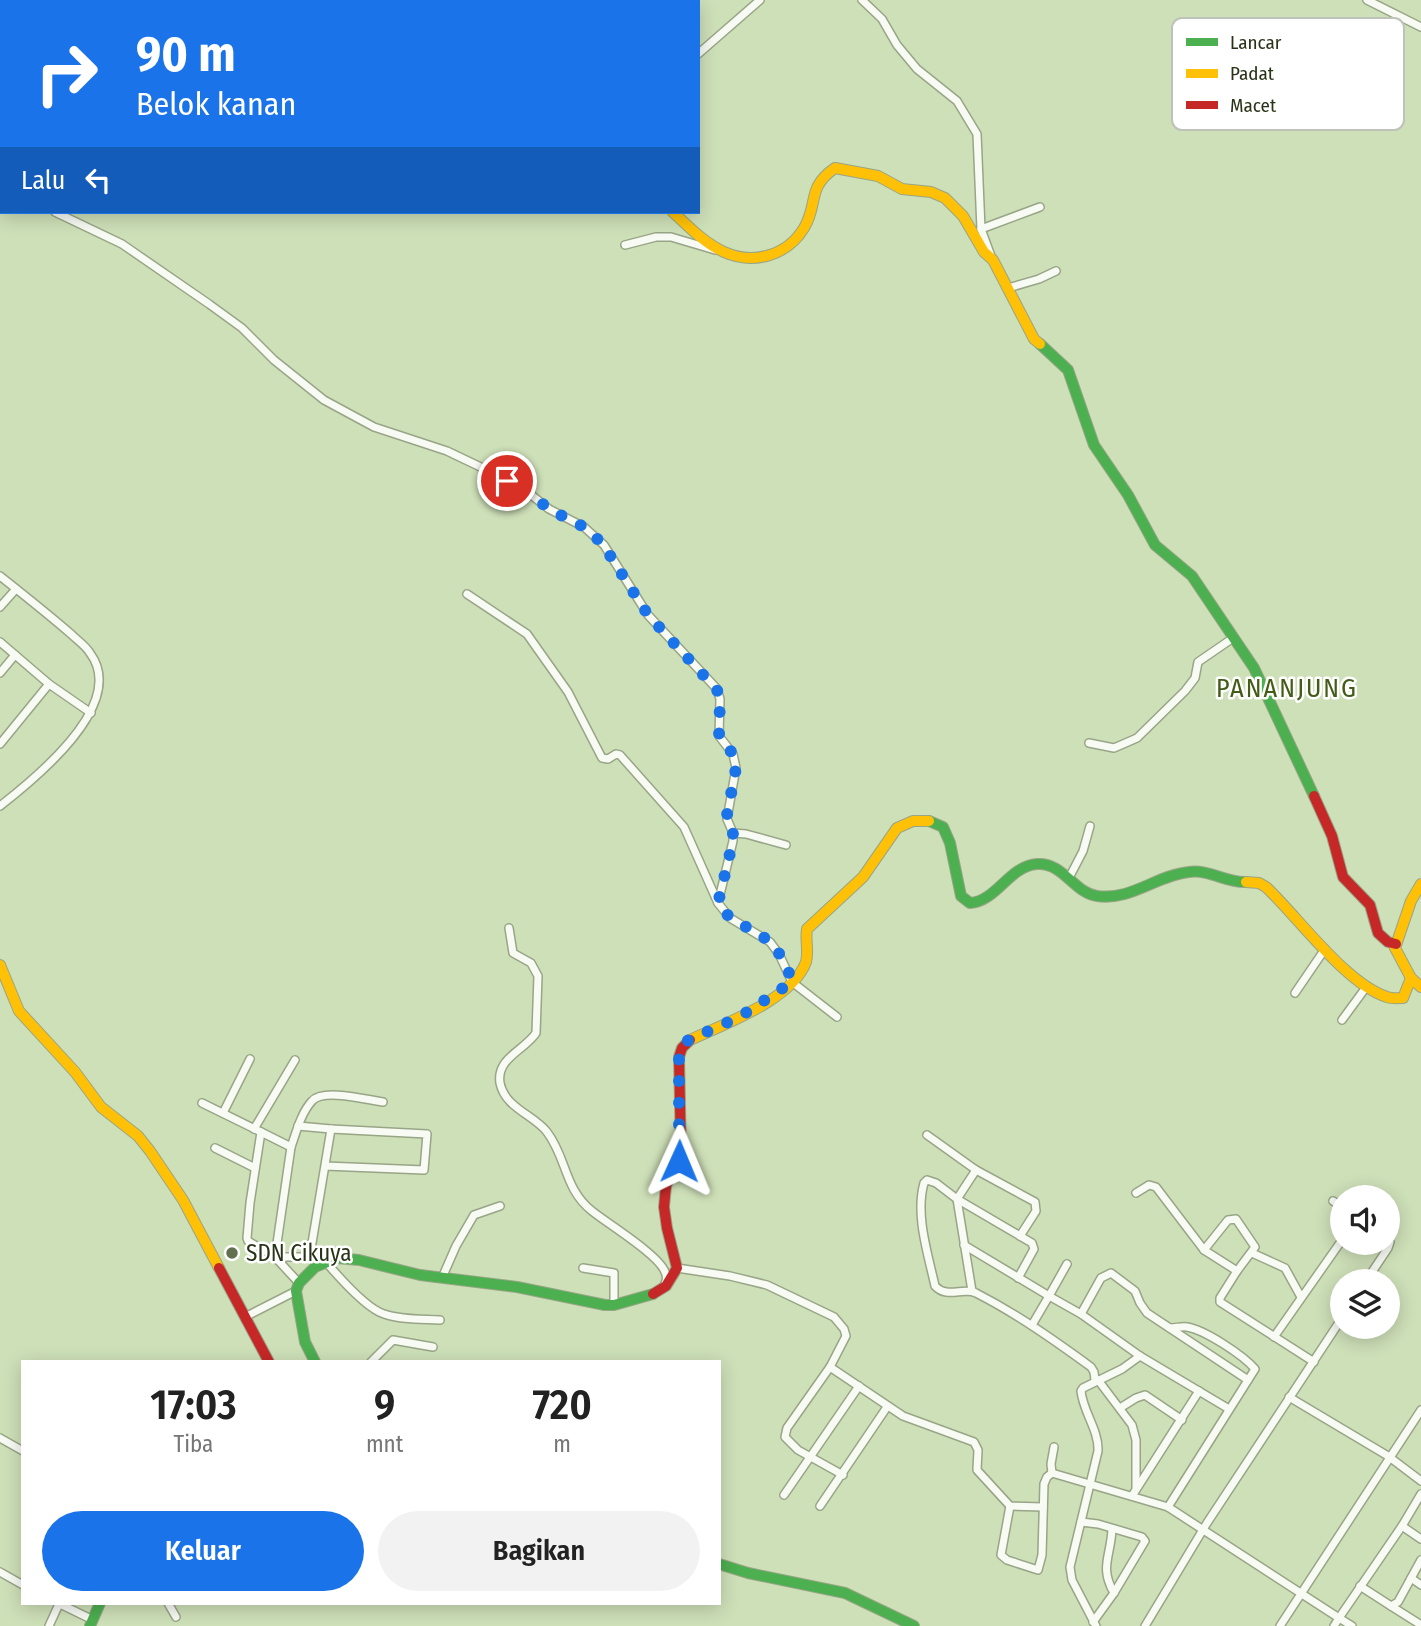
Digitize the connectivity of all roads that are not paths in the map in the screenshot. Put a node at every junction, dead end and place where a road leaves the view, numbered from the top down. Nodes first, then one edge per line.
1 (760, 0) edge
2 (862, 0) edge
3 (1367, 0) edge
4 (1403, 18) edge
5 (1404, 18) edge
6 (1421, 27) edge
7 (700, 52) edge
8 (1040, 207) dead end
9 (59, 214) edge
10 (675, 214) edge
11 (981, 229) junction
12 (625, 245) dead end
13 (726, 253) junction
14 (993, 260) junction
15 (1056, 271) dead end
16 (1008, 288) junction
17 (0, 576) edge
18 (16, 589) junction
19 (467, 594) dead end
20 (0, 607) edge
21 (1233, 638) junction
22 (0, 642) edge
23 (15, 655) junction
24 (0, 673) edge
25 (49, 684) junction
26 (91, 712) junction
27 (3, 733) edge
28 (1089, 743) dead end
29 (0, 744) edge
30 (0, 806) edge
31 (1090, 826) dead end
32 (733, 834) junction
33 (786, 845) dead end
34 (1069, 878) junction
35 (1421, 884) edge
36 (718, 903) junction
37 (509, 928) dead end
38 (1396, 944) junction
39 (1325, 949) junction
40 (0, 965) edge
41 (1411, 978) junction
42 (792, 982) junction
43 (1367, 986) junction
44 (1421, 987) edge
45 (1294, 993) dead end
46 (837, 1017) dead end
47 (1342, 1020) dead end
48 (250, 1059) dead end
49 (295, 1060) dead end
50 (383, 1102) dead end
51 (202, 1103) dead end
52 (223, 1113) junction
53 (298, 1126) junction
54 (331, 1129) junction
55 (257, 1131) junction
56 (927, 1135) dead end
57 (291, 1147) junction
58 (215, 1148) dead end
59 (325, 1166) junction
60 (255, 1168) junction
61 (976, 1170) junction
62 (1136, 1193) dead end
63 (957, 1199) junction
64 (500, 1206) dead end
65 (1020, 1236) junction
66 (964, 1245) junction
67 (1204, 1250) junction
68 (1252, 1253) junction
69 (1331, 1255) edge
70 (275, 1257) junction
71 (325, 1261) junction
72 (1068, 1264) dead end
73 (583, 1268) dead end
74 (677, 1268) junction
75 (1237, 1271) junction
76 (442, 1278) junction
77 (1018, 1278) junction
78 (298, 1287) junction
79 (661, 1291) junction
80 (972, 1291) junction
81 (1049, 1296) junction
82 (1301, 1297) junction
83 (614, 1305) junction
84 (1081, 1314) junction
85 (245, 1317) junction
86 (440, 1320) dead end
87 (1032, 1325) junction
88 (1170, 1328) junction
89 (1274, 1337) junction
90 (1330, 1337) edge
91 (433, 1347) dead end
92 (1140, 1356) junction
93 (268, 1360) edge
94 (314, 1360) edge
95 (373, 1360) edge
96 (1314, 1362) junction
97 (830, 1367) junction
98 (1097, 1380) junction
99 (1248, 1380) junction
100 (859, 1386) junction
101 (1199, 1391) junction
102 (1289, 1397) junction
103 (887, 1407) junction
104 (1120, 1408) junction
105 (1229, 1409) junction
106 (1421, 1410) edge
107 (1182, 1420) junction
108 (0, 1438) edge
109 (1054, 1447) dead end
110 (21, 1450) edge
111 (810, 1456) junction
112 (1388, 1456) junction
113 (1052, 1473) junction
114 (843, 1475) junction
115 (1420, 1479) edge
116 (1091, 1485) junction
117 (1136, 1487) junction
118 (1421, 1494) edge
119 (784, 1495) dead end
120 (1132, 1496) junction
121 (820, 1506) dead end
122 (1010, 1506) junction
123 (1043, 1507) junction
124 (1168, 1507) junction
125 (1081, 1522) junction
126 (1402, 1526) junction
127 (1112, 1529) junction
128 (1203, 1530) junction
129 (1421, 1539) edge
130 (1421, 1560) edge
131 (721, 1565) edge
132 (0, 1572) edge
133 (1411, 1578) junction
134 (21, 1584) edge
135 (1421, 1585) edge
136 (1360, 1586) junction
137 (1303, 1592) junction
138 (1114, 1593) junction
139 (57, 1605) edge
140 (61, 1605) edge
141 (99, 1605) edge
142 (169, 1605) edge
143 (1391, 1606) junction
144 (176, 1617) dead end
145 (1339, 1618) junction
146 (92, 1623) edge
147 (1094, 1624) edge
148 (1421, 1625) edge
149 (49, 1626) edge
150 (914, 1626) edge
151 (1145, 1626) edge
152 (1280, 1626) edge
153 (1334, 1626) edge
154 (1352, 1626) edge

1 - 7 street
2 - 11 street
3 - 4 street
5 - 6 street
8 - 11 street
9 - 32 street
10 - 13 street
11 - 14 street
12 - 13 street
13 - 14 street
14 - 16 street
15 - 16 street
16 - 21 street
17 - 18 street
18 - 20 street
18 - 26 street
19 - 36 street
21 - 28 street
21 - 38 street
22 - 23 street
23 - 24 street
23 - 25 street
25 - 26 street
25 - 27 street
26 - 30 street
27 - 29 street
31 - 34 street
32 - 33 street
32 - 36 street
34 - 39 street
34 - 42 street
35 - 38 street
36 - 42 street
37 - 79 street
38 - 41 street
39 - 43 street
39 - 45 street
40 - 85 street
41 - 43 street
41 - 44 street
42 - 46 street
42 - 74 street
43 - 47 street
48 - 52 street
49 - 55 street
50 - 53 street
51 - 52 street
52 - 55 street
53 - 54 street
53 - 57 street
54 - 59 street
54 - 59 street
55 - 57 street
55 - 60 street
56 - 61 street
57 - 70 street
58 - 60 street
59 - 70 street
60 - 70 street
61 - 63 street
61 - 65 street
62 - 67 street
63 - 65 street
63 - 66 street
63 - 80 street
64 - 76 street
65 - 77 street
66 - 77 street
66 - 80 street
67 - 68 street
67 - 75 street
68 - 75 street
68 - 82 street
69 - 82 street
70 - 78 street
71 - 76 street
71 - 78 street
71 - 86 street
72 - 81 street
73 - 83 street
74 - 79 street
74 - 97 street
75 - 89 street
76 - 83 street
77 - 81 street
78 - 85 street
78 - 94 street
79 - 83 street
80 - 87 street
81 - 84 street
81 - 87 street
82 - 89 street
84 - 88 street
84 - 92 street
85 - 93 street
87 - 98 street
88 - 99 street
88 - 99 street
89 - 96 street
90 - 96 street
91 - 95 street
92 - 98 street
92 - 101 street
96 - 102 street
97 - 100 street
97 - 111 street
98 - 104 street
98 - 116 street
99 - 105 street
100 - 103 street
100 - 111 street
101 - 105 street
101 - 107 street
102 - 112 street
102 - 128 street
103 - 114 street
103 - 122 street
104 - 107 street
104 - 117 street
105 - 124 street
106 - 112 street
107 - 117 street
108 - 110 street
109 - 113 street
111 - 114 street
111 - 119 street
112 - 115 street
112 - 137 street
113 - 116 street
113 - 123 street
114 - 121 street
116 - 120 street
116 - 125 street
117 - 120 street
118 - 126 street
120 - 124 street
122 - 123 street
122 - 123 street
124 - 128 street
125 - 127 street
125 - 147 street
126 - 129 street
126 - 136 street
127 - 138 street
127 - 138 street
128 - 137 street
128 - 151 street
130 - 133 street
131 - 150 street
132 - 134 street
133 - 135 street
133 - 143 street
136 - 143 street
136 - 145 street
137 - 145 street
137 - 152 street
138 - 147 street
139 - 149 street
140 - 146 street
141 - 146 street
142 - 144 street
143 - 148 street
145 - 153 street
145 - 154 street

